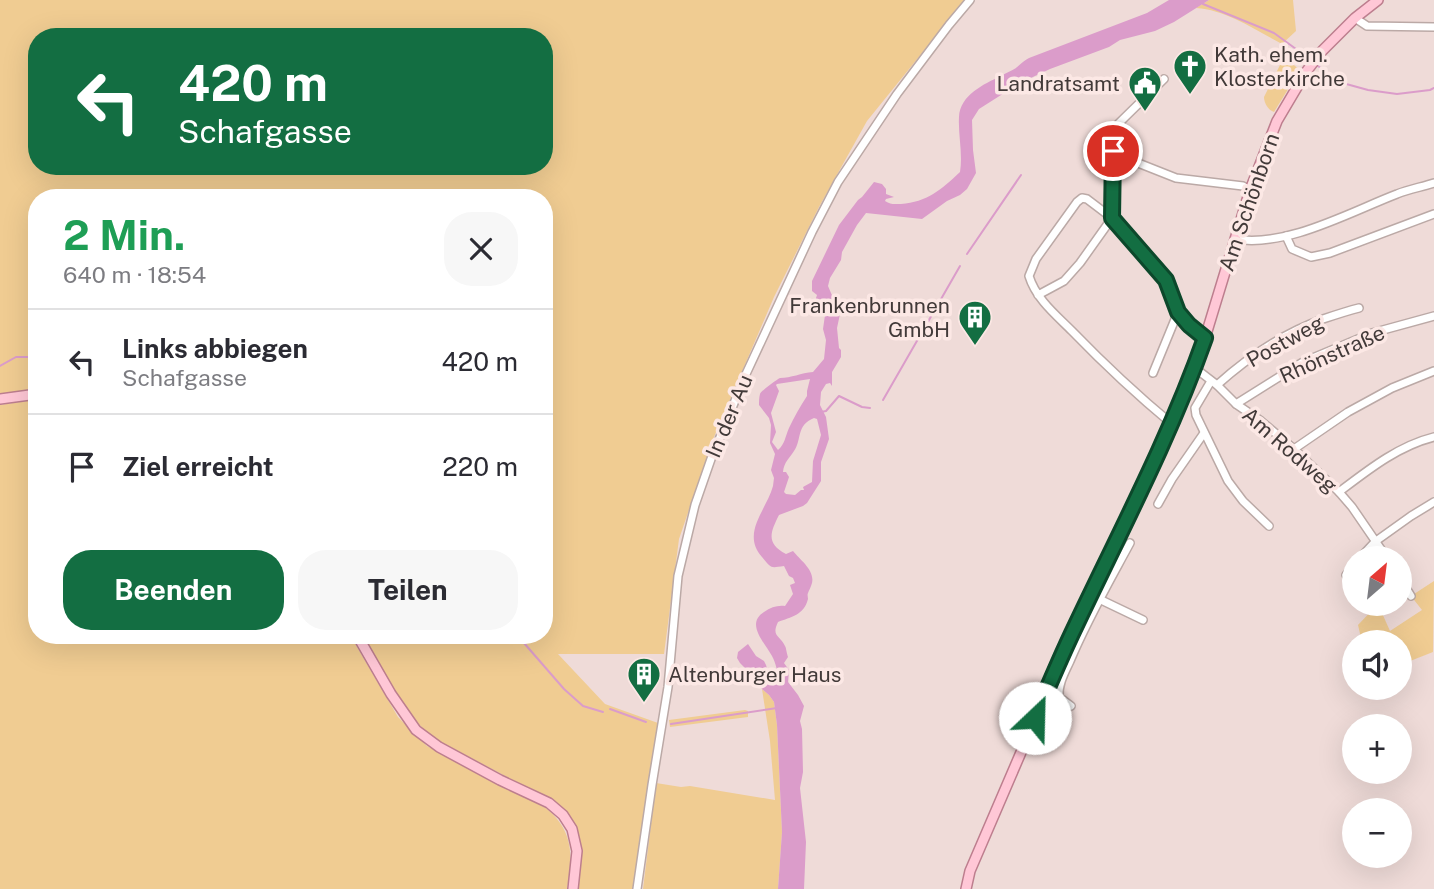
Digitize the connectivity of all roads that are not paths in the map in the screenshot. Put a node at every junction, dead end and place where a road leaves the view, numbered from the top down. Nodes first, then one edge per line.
1 (970, 0) edge
2 (1378, 0) edge
3 (1355, 18) junction
4 (1434, 27) edge
5 (1164, 79) dead end
6 (1113, 151) junction
7 (1434, 183) edge
8 (1250, 190) junction
9 (1434, 214) edge
10 (1112, 218) junction
11 (1286, 236) junction
12 (1235, 239) junction
13 (1038, 295) junction
14 (1359, 308) dead end
15 (1178, 312) junction
16 (1434, 316) edge
17 (1205, 338) junction
18 (1195, 368) junction
19 (1434, 370) edge
20 (1153, 373) dead end
21 (1214, 383) junction
22 (28, 395) edge
23 (0, 399) edge
24 (1236, 404) junction
25 (1172, 424) junction
26 (1204, 433) junction
27 (1434, 437) edge
28 (1294, 449) junction
29 (1339, 492) junction
30 (1434, 502) edge
31 (1158, 504) dead end
32 (1269, 526) dead end
33 (1376, 541) junction
34 (1130, 543) dead end
35 (1371, 546) edge
36 (1379, 546) edge
37 (1095, 597) junction
38 (1143, 620) dead end
39 (362, 644) edge
40 (1071, 706) dead end
41 (573, 889) edge
42 (637, 889) edge
43 (966, 889) edge

1 - 42 street, In der Au
2 - 3 main road, Am Schönborn
3 - 4 street
3 - 8 main road, Am Schönborn
5 - 6 street
6 - 8 street
6 - 10 street
7 - 11 street
8 - 12 main road, Am Schönborn
9 - 11 street
10 - 13 street
10 - 13 street
10 - 15 street
11 - 12 street
12 - 17 main road, Am Schönborn
13 - 25 street
14 - 21 street, Postweg
15 - 17 street
15 - 20 street
16 - 24 street, Rhönstraße
17 - 18 main road, Am Schönborn
18 - 21 street, Am Rodweg
18 - 25 main road, Am Schönborn
19 - 28 street
21 - 24 street, Am Rodweg
21 - 26 street
22 - 23 main road
24 - 28 street, Am Rodweg
25 - 37 main road, Am Schönborn
26 - 31 street
26 - 32 street
27 - 29 street
28 - 29 street, Am Rodweg
29 - 33 street, Am Rodweg
30 - 33 street
33 - 35 street
33 - 36 street, Am Rodweg
34 - 37 street
37 - 38 street
37 - 40 street
37 - 43 main road, Am Schönborn
39 - 41 main road

